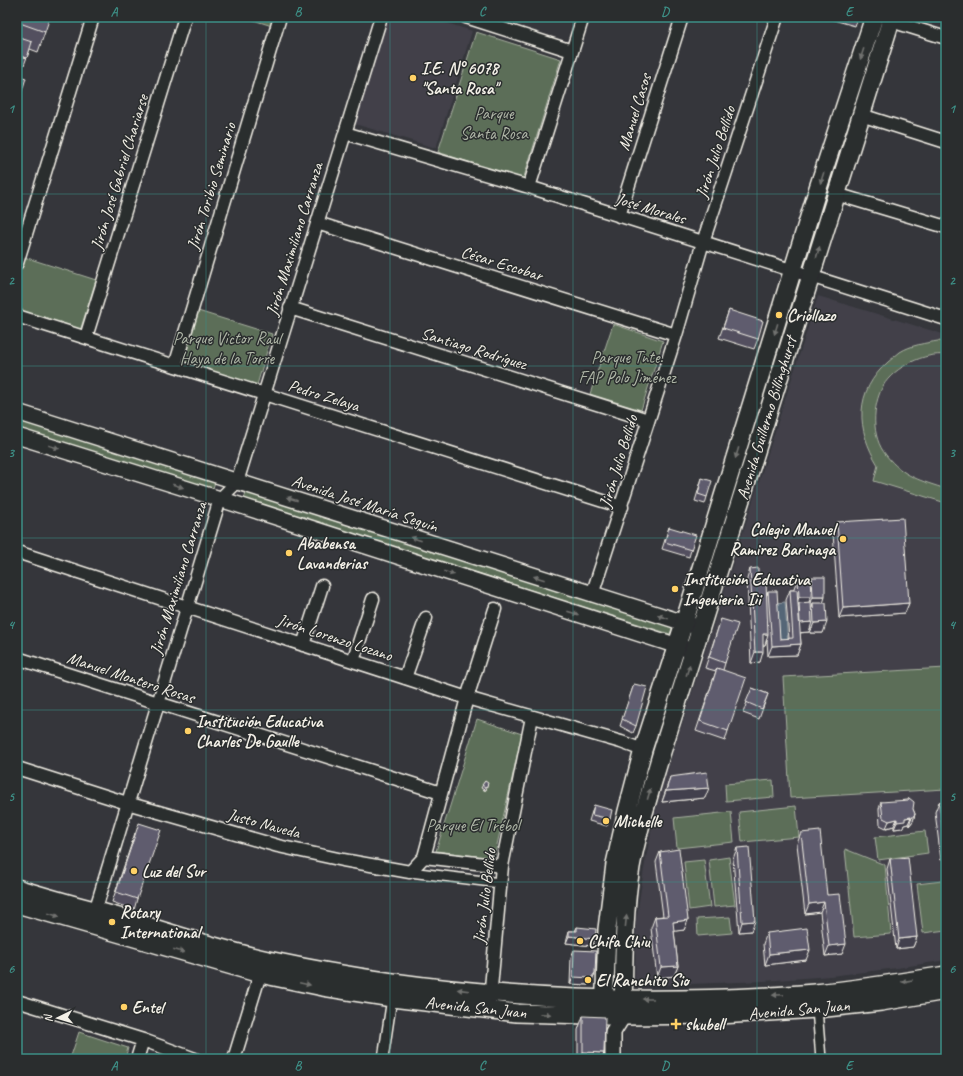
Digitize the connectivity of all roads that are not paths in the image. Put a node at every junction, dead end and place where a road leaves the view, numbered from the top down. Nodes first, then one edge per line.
1 (93, 17) edge
2 (185, 17) edge
3 (280, 17) edge
4 (381, 17) edge
5 (466, 17) edge
6 (583, 17) edge
7 (682, 17) edge
8 (777, 17) edge
9 (874, 17) edge
10 (892, 19) edge
11 (946, 38) edge
12 (572, 50) junction
13 (861, 115) junction
14 (345, 133) junction
15 (946, 142) edge
16 (529, 187) junction
17 (836, 194) junction
18 (619, 216) junction
19 (317, 223) junction
20 (946, 227) edge
21 (703, 242) junction
22 (17, 263) edge
23 (794, 271) junction
24 (810, 277) junction
25 (290, 308) junction
26 (17, 316) edge
27 (946, 319) edge
28 (676, 335) junction
29 (86, 338) junction
30 (175, 366) junction
31 (264, 394) junction
32 (17, 412) edge
33 (648, 420) junction
34 (17, 436) edge
35 (237, 482) junction
36 (220, 499) junction
37 (622, 507) junction
38 (17, 552) edge
39 (322, 586) dead end
40 (592, 595) junction
41 (373, 599) dead end
42 (187, 606) junction
43 (495, 609) dead end
44 (426, 618) dead end
45 (684, 623) junction
46 (701, 628) junction
47 (303, 645) junction
48 (676, 646) junction
49 (694, 651) junction
50 (17, 658) edge
51 (353, 661) junction
52 (405, 678) junction
53 (466, 698) junction
54 (158, 704) junction
55 (532, 717) junction
56 (643, 750) junction
57 (17, 768) edge
58 (441, 793) junction
59 (127, 803) junction
60 (424, 857) junction
61 (502, 866) junction
62 (410, 872) junction
63 (500, 883) junction
64 (17, 888) edge
65 (17, 904) edge
66 (93, 918) junction
67 (260, 974) junction
68 (946, 975) edge
69 (946, 991) edge
70 (490, 993) junction
71 (392, 998) junction
72 (604, 998) junction
73 (624, 999) junction
74 (17, 1001) edge
75 (817, 1009) junction
76 (490, 1010) junction
77 (604, 1016) junction
78 (623, 1016) junction
79 (614, 1032) junction
80 (143, 1040) junction
81 (137, 1059) edge
82 (195, 1059) edge
83 (234, 1059) edge
84 (383, 1059) edge
85 (613, 1059) edge
86 (821, 1059) edge

1 - 22 street
2 - 29 street, Jirón José Gabriel Chariarse
3 - 30 street, Jirón Toribio Seminario
4 - 14 street, Jirón Maximiliano Carranza
5 - 12 street
6 - 12 street
7 - 18 street, Manuel Casos
8 - 21 street, Jirón Julio Bellido
9 -> 23 main road, Avenida Guillermo Billinghurst
10 - 11 street
10 - 13 main road, Avenida Guillermo Billinghurst
12 - 16 street
13 - 15 street
13 - 17 main road, Avenida Guillermo Billinghurst
14 - 16 street, José Morales
14 - 19 street, Jirón Maximiliano Carranza
16 - 18 street, José Morales
17 - 20 street
24 -> 17 main road, Avenida Guillermo Billinghurst
18 - 21 street, José Morales
19 - 25 street, Jirón Maximiliano Carranza
19 - 28 street, César Escobar
21 - 23 street, José Morales
21 - 28 street, Jirón Julio Bellido
23 - 24 street, José Morales
23 -> 45 main road, Avenida Guillermo Billinghurst
24 - 27 street, José Morales
24 - 46 main road, Avenida Guillermo Billinghurst
25 - 31 street, Jirón Maximiliano Carranza
25 - 33 street, Santiago Rodríguez
26 - 29 street, Pedro Zelaya
28 - 33 street, Jirón Julio Bellido
29 - 30 street, Pedro Zelaya
30 - 31 street, Pedro Zelaya
31 - 35 street, Jirón Maximiliano Carranza
31 - 37 street, Pedro Zelaya
32 - 35 street, Avenida José María Seguín
33 - 37 street, Jirón Julio Bellido
34 -> 36 street
35 - 36 street, Jirón Maximiliano Carranza
40 -> 35 street, Avenida José María Seguín
36 - 42 street, Jirón Maximiliano Carranza
36 -> 48 street
37 - 40 street, Jirón Julio Bellido
38 - 42 street, Jirón Lorenzo Lozano
39 - 47 street
45 -> 40 street, Avenida José María Seguín
41 - 51 street
42 - 47 street, Jirón Lorenzo Lozano
42 - 54 street, Jirón Maximiliano Carranza
43 - 53 street
44 - 52 street
45 - 46 street, Avenida José María Seguín
45 - 48 main road, Avenida Guillermo Billinghurst
46 - 49 main road, Avenida Guillermo Billinghurst
47 - 51 street, Jirón Lorenzo Lozano
48 - 49 street
48 - 56 main road, Avenida Guillermo Billinghurst
73 -> 49 main road, Avenida Guillermo Billinghurst
50 - 54 street, Manuel Montero Rosas
51 - 52 street, Jirón Lorenzo Lozano
52 - 53 street, Jirón Lorenzo Lozano
53 - 55 street, Jirón Lorenzo Lozano
53 - 58 street
54 - 58 street, Manuel Montero Rosas
54 - 59 street, Jirón Maximiliano Carranza
55 - 56 street, Jirón Lorenzo Lozano
55 - 61 street, Jirón Julio Bellido
56 - 72 main road, Avenida Guillermo Billinghurst
57 - 59 street, Justo Naveda
58 - 60 street
59 - 62 street, Justo Naveda
59 - 66 street, Jirón Maximiliano Carranza
60 - 61 street
60 - 62 street
61 - 63 street, Jirón Julio Bellido
62 - 63 street
63 - 70 street, Jirón Julio Bellido
64 - 66 main road, Avenida San Juan
65 -> 66 main road, Avenida San Juan
66 -> 67 main road, Avenida San Juan
70 -> 66 main road, Avenida San Juan
67 -> 71 main road, Avenida San Juan
67 - 83 street
68 -> 73 main road, Avenida San Juan
69 - 75 main road, Avenida San Juan
70 - 72 main road, Avenida San Juan
70 - 76 street, Jirón Julio Bellido
71 - 76 main road, Avenida San Juan
71 - 84 street
72 - 73 main road, Avenida San Juan
72 - 77 main road, Avenida Guillermo Billinghurst
73 - 78 main road, Avenida Guillermo Billinghurst
74 - 80 street
75 - 78 main road, Avenida San Juan
75 - 86 street
76 -> 77 main road, Avenida San Juan
77 - 78 main road, Avenida San Juan
77 - 79 street
78 - 79 street, Avenida Guillermo Billinghurst
79 - 85 street, Avenida Guillermo Billinghurst
80 - 81 street
80 - 82 street

